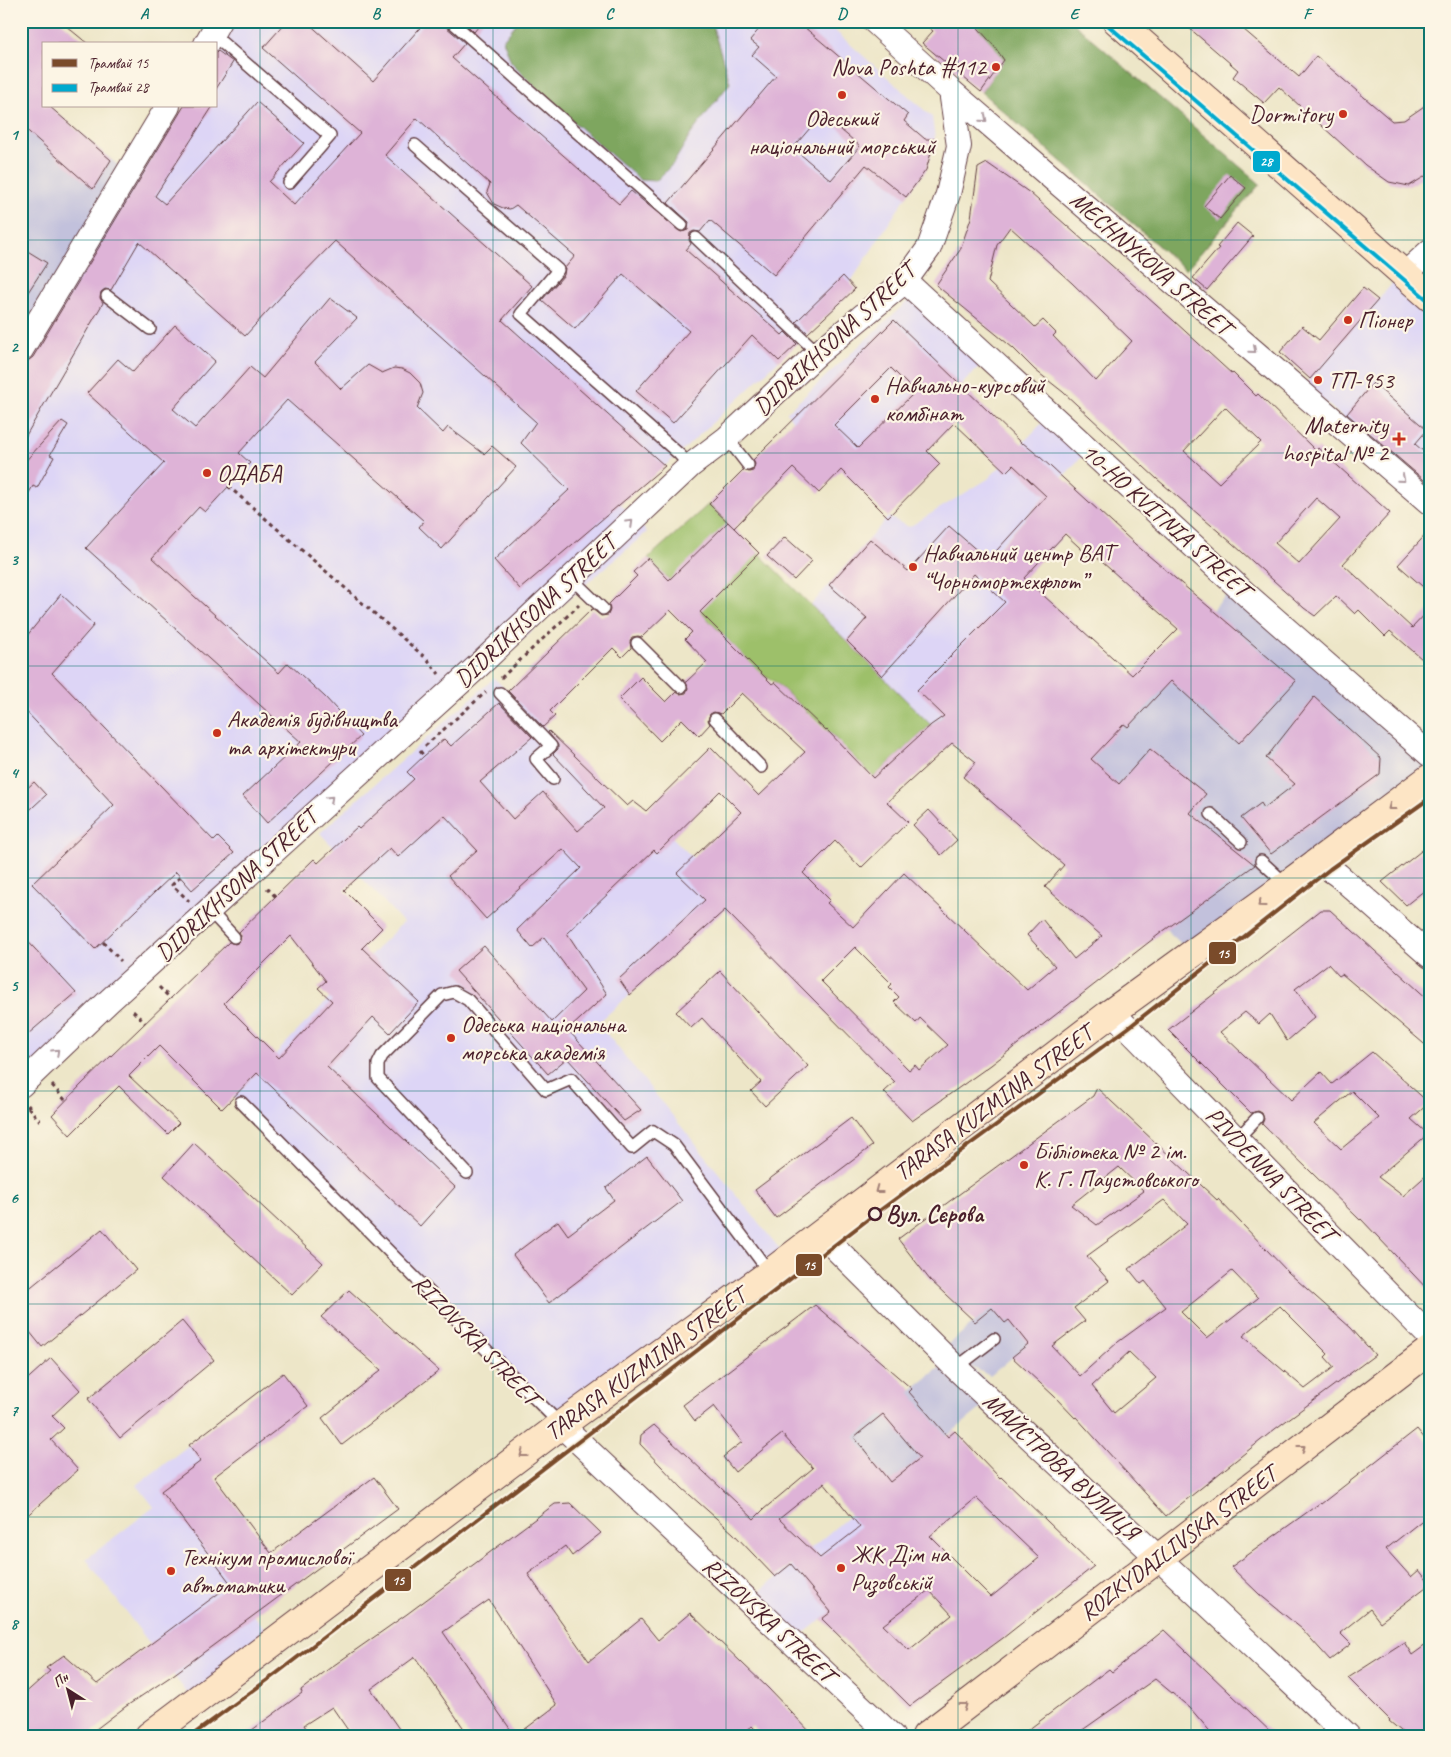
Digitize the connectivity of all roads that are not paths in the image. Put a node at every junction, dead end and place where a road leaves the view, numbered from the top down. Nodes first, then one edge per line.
1 (451, 21) edge
2 (1116, 21) edge
3 (880, 24) edge
4 (212, 33) edge
5 (952, 91) junction
6 (167, 108) edge
7 (415, 145) dead end
8 (289, 183) dead end
9 (682, 225) dead end
10 (696, 238) dead end
11 (1430, 251) edge
12 (1404, 275) junction
13 (904, 281) junction
14 (107, 296) dead end
15 (1430, 297) edge
16 (150, 329) dead end
17 (23, 344) edge
18 (818, 353) junction
19 (726, 438) junction
20 (748, 465) dead end
21 (690, 466) junction
22 (1430, 503) edge
23 (572, 578) junction
24 (603, 609) dead end
25 (637, 643) dead end
26 (681, 687) dead end
27 (500, 693) dead end
28 (715, 719) dead end
29 (1430, 755) edge
30 (761, 767) dead end
31 (1430, 778) edge
32 (553, 779) dead end
33 (1210, 814) dead end
34 (1241, 842) dead end
35 (1261, 861) dead end
36 (1318, 861) junction
37 (1287, 885) junction
38 (200, 907) junction
39 (234, 937) dead end
40 (1430, 956) edge
41 (1112, 1012) junction
42 (25, 1096) edge
43 (241, 1102) dead end
44 (1256, 1118) dead end
45 (1237, 1139) junction
46 (467, 1173) dead end
47 (821, 1234) junction
48 (770, 1273) junction
49 (1430, 1337) edge
50 (994, 1340) dead end
51 (1430, 1350) edge
52 (956, 1368) junction
53 (560, 1425) junction
54 (1158, 1558) junction
55 (148, 1736) edge
56 (892, 1736) edge
57 (926, 1736) edge
58 (1348, 1736) edge

1 - 9 lane
2 - 12 street
3 - 5 street, MECHNYKOVA STREET
4 - 8 lane
5 - 13 street, DIDRIKHSONA STREET
5 -> 22 street, MECHNYKOVA STREET
6 - 17 street
7 - 21 lane
10 - 18 lane
11 - 12 street
12 - 15 street
13 - 18 street, DIDRIKHSONA STREET
13 - 29 street, 10-HO KVITNIA STREET
14 - 16 lane
18 - 19 street, DIDRIKHSONA STREET
19 - 20 lane
19 - 21 street, DIDRIKHSONA STREET
23 -> 21 street, DIDRIKHSONA STREET
23 - 24 lane
38 -> 23 street, DIDRIKHSONA STREET
25 - 26 lane
27 - 32 lane
28 - 30 lane
31 -> 36 street, TARASA KUZMINA STREET
33 - 34 lane
35 - 37 lane
36 - 37 street, TARASA KUZMINA STREET
36 - 40 street
37 -> 41 street, TARASA KUZMINA STREET
38 - 39 lane
42 -> 38 street, DIDRIKHSONA STREET
41 - 45 street, PIVDENNA STREET
41 -> 47 street, TARASA KUZMINA STREET
43 - 53 lane, RIZOVSKA STREET
44 - 45 lane
45 - 49 street, PIVDENNA STREET
46 - 48 lane
47 - 48 street, TARASA KUZMINA STREET
47 - 52 street, МАЙСТРОВА ВУЛИЦЯ
48 - 53 street, TARASA KUZMINA STREET
50 - 52 lane
54 -> 51 street, ROZKYDAILIVSKA STREET
52 - 54 street, МАЙСТРОВА ВУЛИЦЯ
53 -> 55 street, TARASA KUZMINA STREET
53 - 56 street, RIZOVSKA STREET
57 -> 54 street, ROZKYDAILIVSKA STREET
54 - 58 street, МАЙСТРОВА ВУЛИЦЯ

